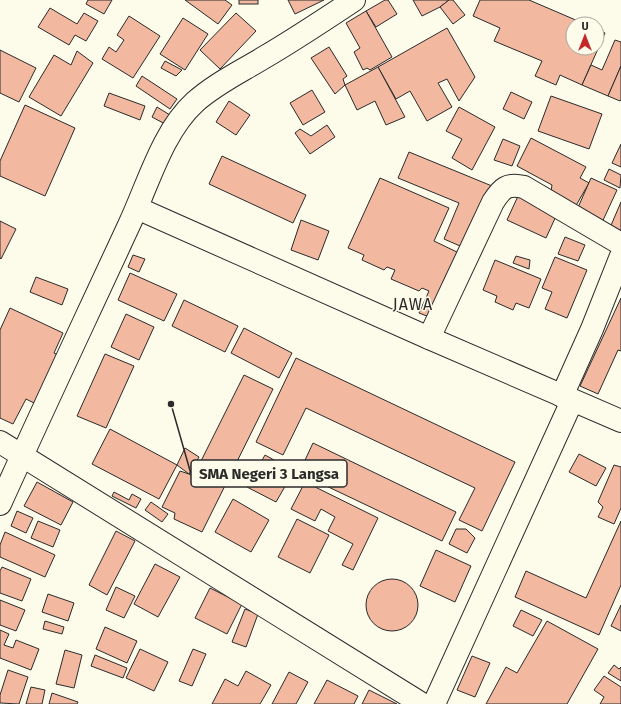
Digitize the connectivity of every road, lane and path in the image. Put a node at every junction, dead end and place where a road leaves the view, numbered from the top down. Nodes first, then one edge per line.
1 (354, 0) edge
2 (137, 208) junction
3 (621, 244) edge
4 (621, 256) edge
5 (429, 338) junction
6 (567, 399) junction
7 (621, 421) edge
8 (0, 442) edge
9 (22, 456) junction
10 (0, 504) edge
11 (422, 704) edge
12 (434, 704) edge

1 - 2 street
2 - 5 street
2 - 9 street
3 - 5 street
4 - 6 street
5 - 6 street
6 - 7 street
6 - 12 street
8 - 9 street
9 - 10 street
9 - 11 street

